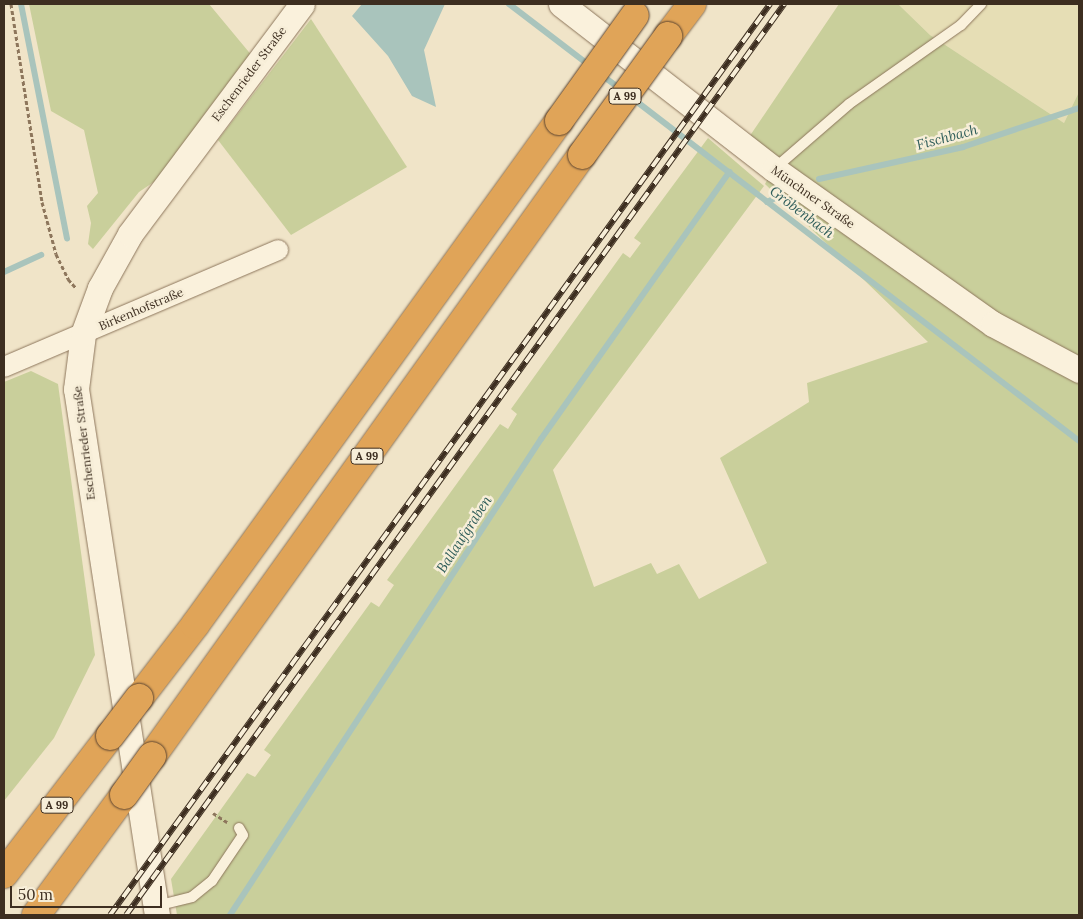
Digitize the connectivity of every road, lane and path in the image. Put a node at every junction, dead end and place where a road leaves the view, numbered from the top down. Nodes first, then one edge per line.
1 (11, 4) edge
2 (302, 4) edge
3 (561, 4) edge
4 (692, 4) edge
5 (981, 4) edge
6 (639, 9) edge
7 (774, 169) junction
8 (278, 250) dead end
9 (93, 306) junction
10 (83, 334) junction
11 (4, 367) edge
12 (1079, 370) edge
13 (239, 828) dead end
14 (4, 874) edge
15 (156, 911) edge
16 (36, 915) edge

1 - 9 path
2 - 9 street, Eschenrieder Straße
3 - 7 street, Münchner Straße
4 - 16 highway, A 99, bridge
5 - 7 lane
6 - 14 highway, A 99, bridge
7 - 12 street, Münchner Straße
8 - 10 street, Birkenhofstraße
9 - 10 street, Eschenrieder Straße
10 - 11 street, Birkenhofstraße
10 - 15 street, Eschenrieder Straße
13 - 15 lane

